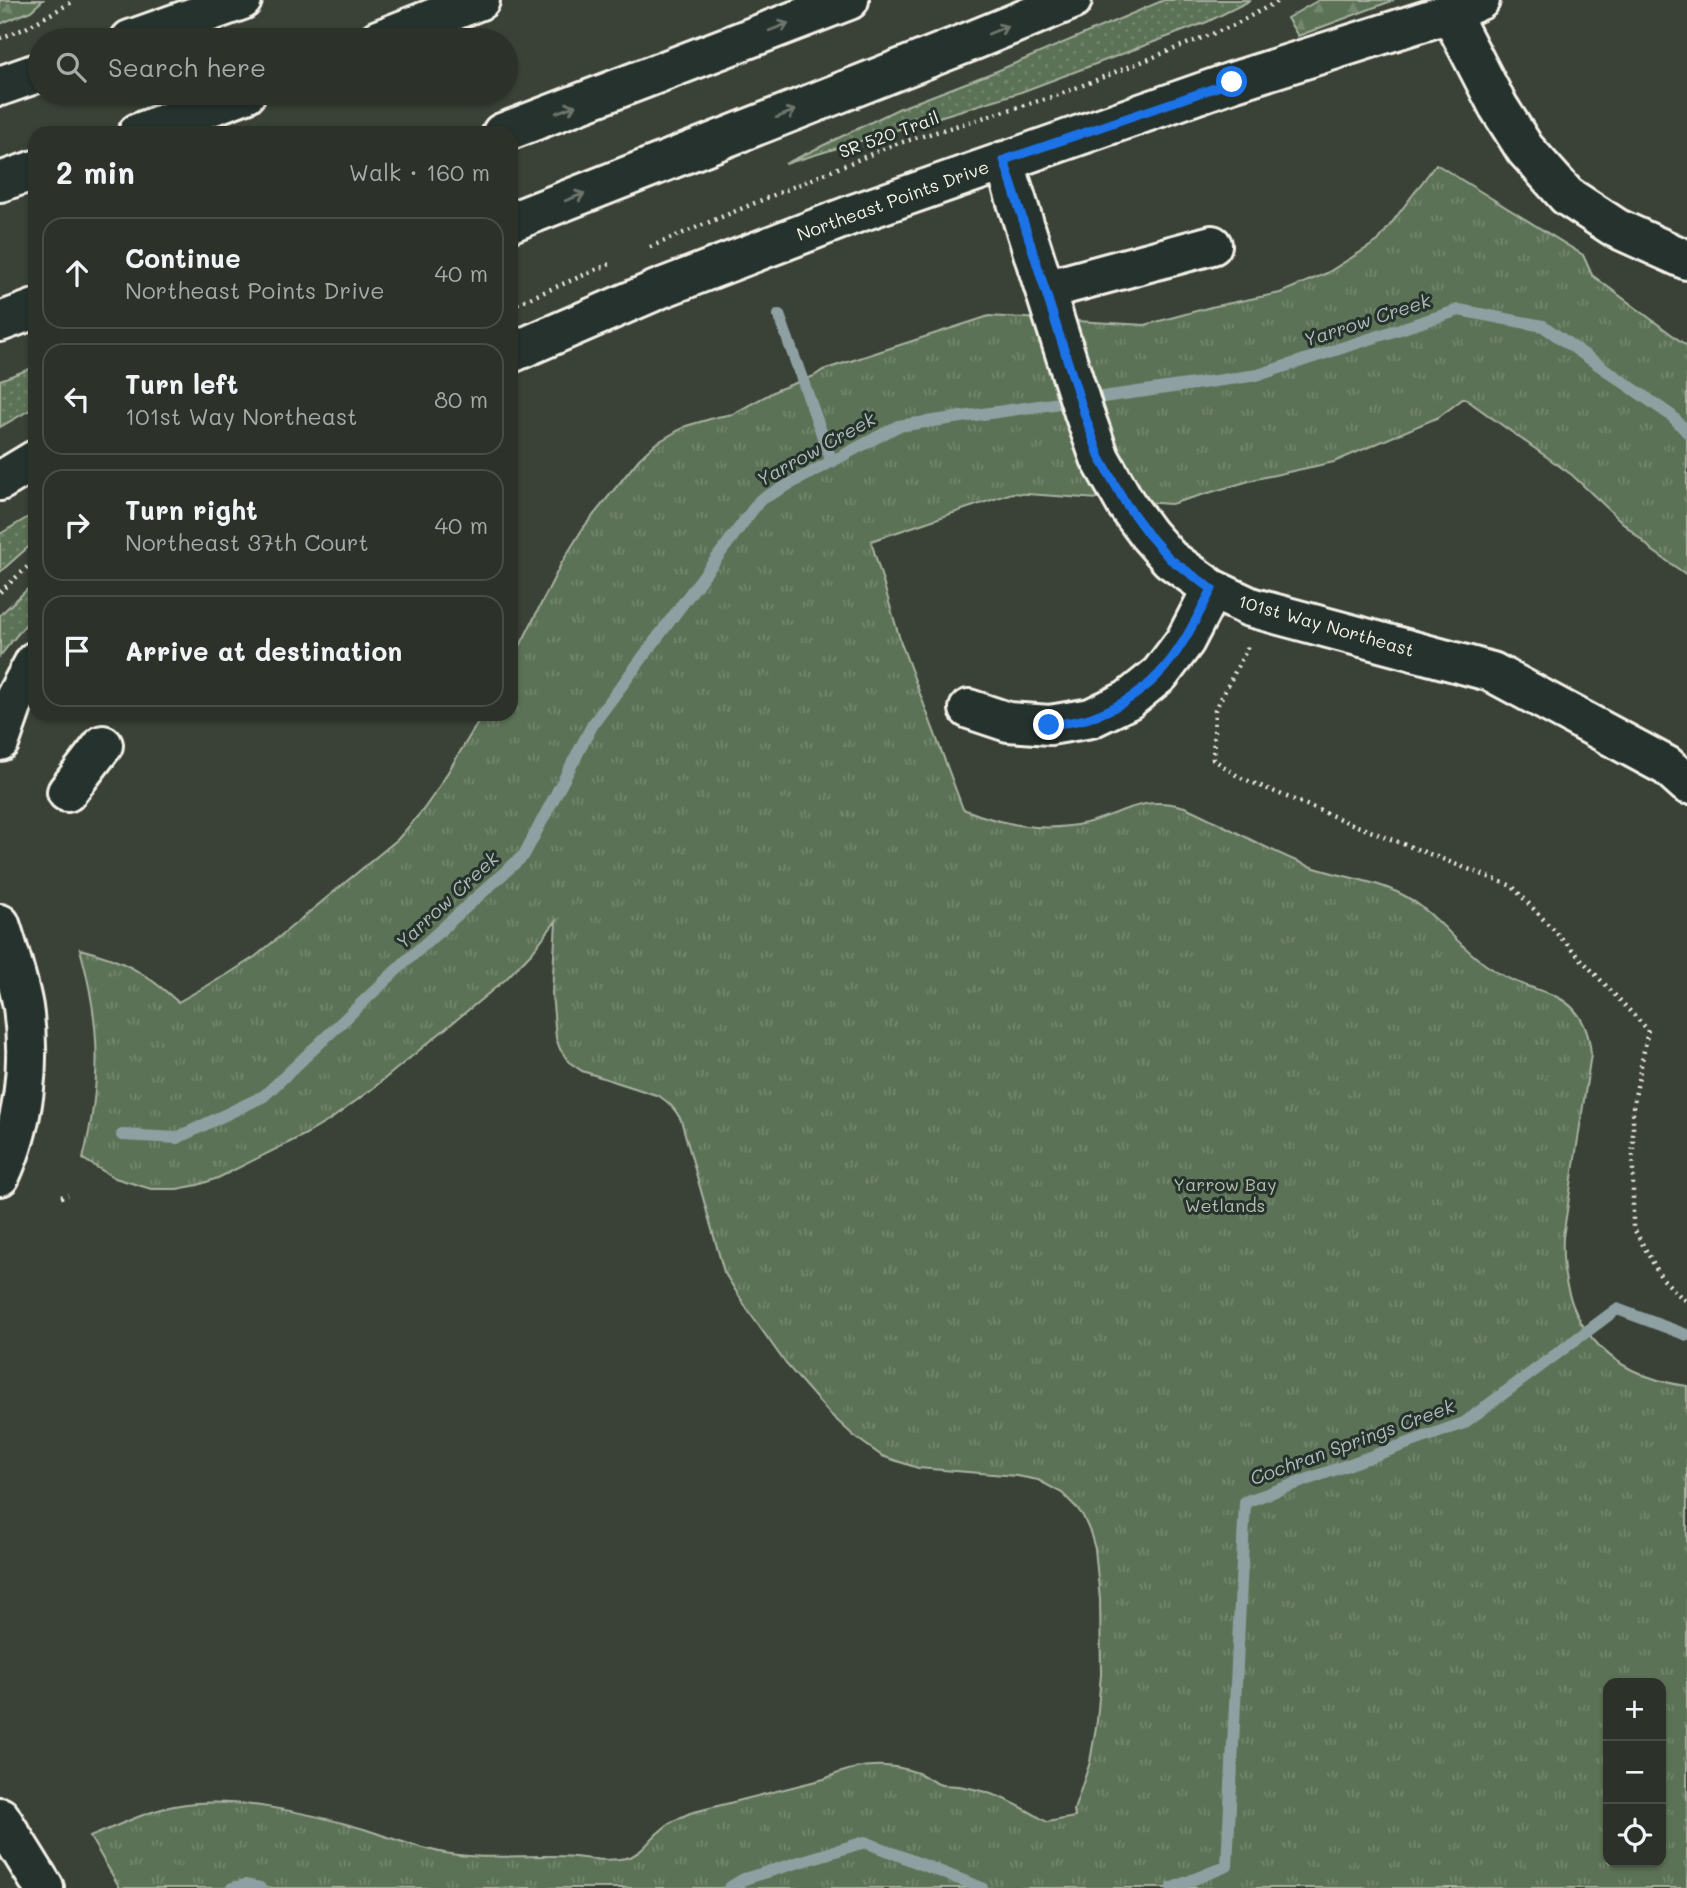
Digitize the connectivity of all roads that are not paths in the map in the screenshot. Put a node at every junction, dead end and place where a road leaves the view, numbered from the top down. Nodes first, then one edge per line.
1 (242, 0) edge
2 (480, 0) edge
3 (849, 0) edge
4 (1072, 0) edge
5 (1465, 7) edge
6 (164, 28) edge
7 (409, 28) edge
8 (28, 76) edge
9 (0, 86) edge
10 (214, 105) edge
11 (157, 126) edge
12 (518, 127) edge
13 (1004, 160) junction
14 (28, 172) edge
15 (0, 182) edge
16 (518, 219) edge
17 (1212, 245) dead end
18 (1687, 260) edge
19 (28, 288) edge
20 (1045, 290) junction
21 (0, 295) edge
22 (28, 312) edge
23 (0, 322) edge
24 (518, 350) edge
25 (28, 464) edge
26 (0, 481) edge
27 (1212, 589) junction
28 (28, 674) edge
29 (969, 709) dead end
30 (0, 741) edge
31 (103, 745) dead end
32 (1687, 784) edge
33 (67, 792) dead end
34 (0, 924) edge
35 (0, 1176) edge
36 (0, 1817) edge
37 (44, 1888) edge

1 - 6 main road
2 - 7 main road
12 -> 3 main road
16 -> 4 main road
5 - 13 main road, Northeast Points Drive
5 - 18 main road
8 - 9 main road
10 - 11 main road
13 - 20 main road, 101st Way Northeast
13 - 24 main road, Northeast Points Drive
14 - 15 main road
17 - 20 main road
19 - 21 main road
20 - 27 main road, 101st Way Northeast
22 - 23 main road
25 - 26 main road
27 - 29 main road
27 - 32 main road, 101st Way Northeast
28 - 30 main road
31 - 33 main road
34 - 35 main road
36 - 37 main road

